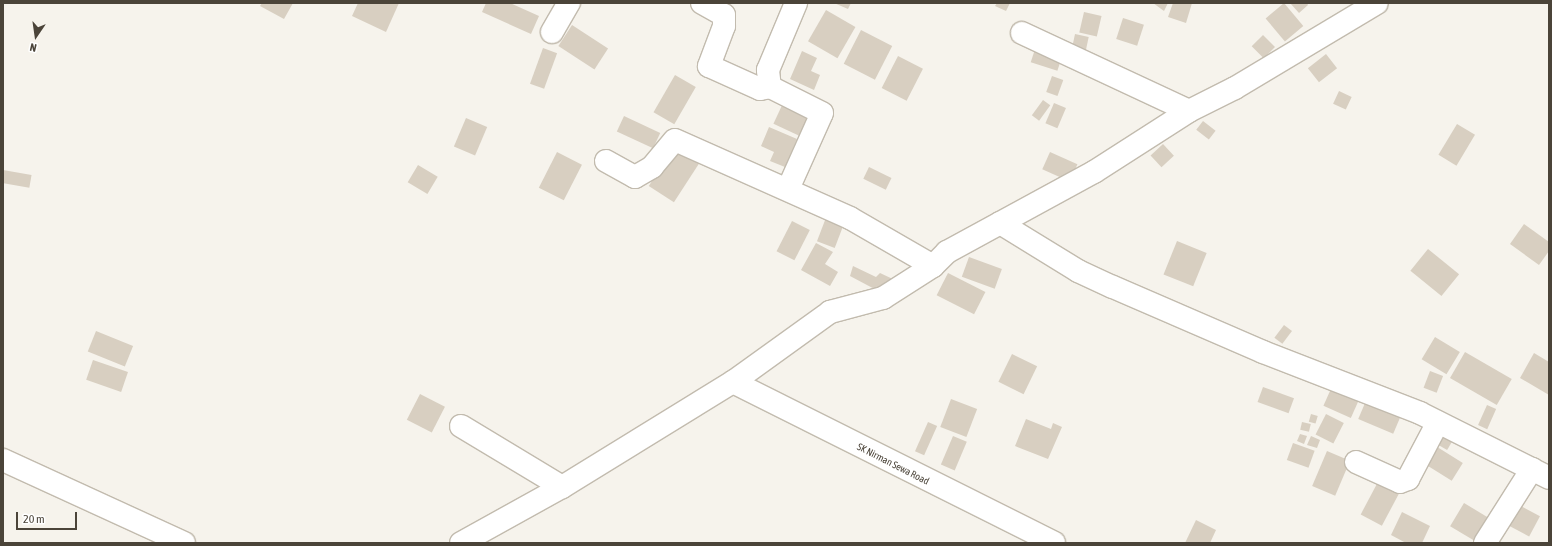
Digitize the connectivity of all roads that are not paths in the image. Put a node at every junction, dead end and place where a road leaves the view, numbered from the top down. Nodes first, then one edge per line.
1 (569, 3) edge
2 (702, 3) edge
3 (796, 3) edge
4 (1377, 3) edge
5 (552, 32) dead end
6 (1022, 33) dead end
7 (770, 87) junction
8 (1189, 111) junction
9 (606, 161) dead end
10 (788, 189) junction
11 (1000, 223) junction
12 (933, 266) junction
13 (733, 382) junction
14 (1438, 422) junction
15 (461, 426) dead end
16 (3, 460) edge
17 (1356, 462) dead end
18 (1540, 474) edge
19 (562, 487) junction
20 (184, 543) edge
21 (461, 543) edge
22 (1054, 543) edge
23 (1485, 543) edge

1 - 5 street
2 - 7 street
3 - 7 street
4 - 8 street
6 - 8 street
7 - 10 street
8 - 11 street
9 - 10 street
10 - 12 street
11 - 12 street
11 - 14 street
12 - 13 street
13 - 19 street
13 - 22 street, SK Nirman Sewa Road
14 - 17 street
14 - 18 street
15 - 19 street
16 - 20 street
18 - 23 street
19 - 21 street

